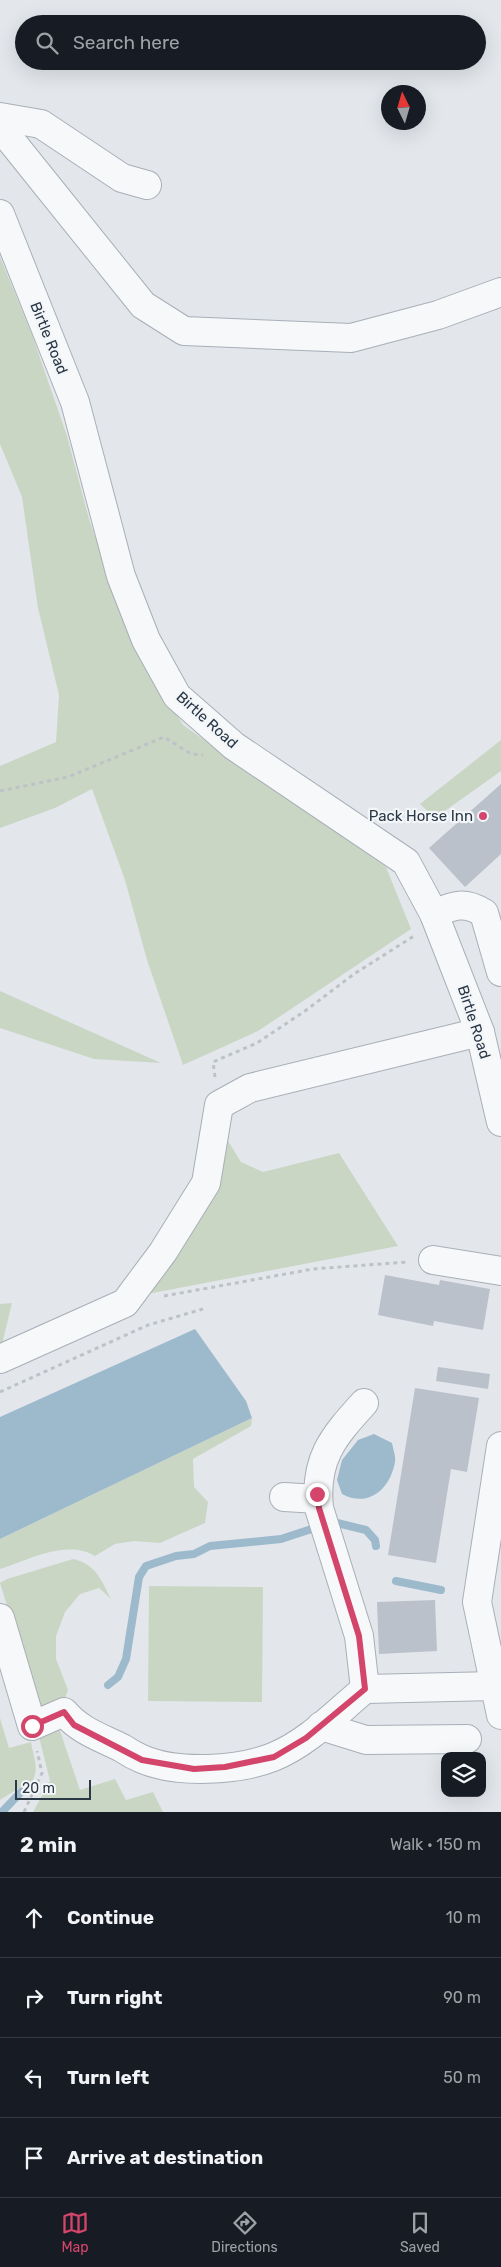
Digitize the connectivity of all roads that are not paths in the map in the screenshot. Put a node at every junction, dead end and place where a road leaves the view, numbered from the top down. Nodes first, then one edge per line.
1 (0, 117) edge
2 (0, 127) edge
3 (146, 185) dead end
4 (0, 214) edge
5 (501, 292) edge
6 (492, 909) edge
7 (435, 917) junction
8 (501, 972) edge
9 (480, 1032) junction
10 (501, 1122) edge
11 (433, 1260) road end
12 (501, 1271) edge
13 (0, 1360) edge
14 (364, 1403) dead end
15 (501, 1446) edge
16 (284, 1497) dead end
17 (318, 1504) junction
18 (0, 1618) edge
19 (495, 1686) junction
20 (365, 1689) junction
21 (501, 1715) edge
22 (321, 1726) junction
23 (467, 1739) dead end

1 - 3 street
2 - 5 street
4 - 7 street, Birtle Road
6 - 7 street
6 - 8 street
7 - 9 street, Birtle Road
9 - 10 street, Birtle Road
9 - 13 street
11 - 12 street
14 - 17 street
15 - 19 street
16 - 17 street
17 - 20 street
18 - 22 street
19 - 20 street
19 - 21 street
20 - 22 street
22 - 23 street

